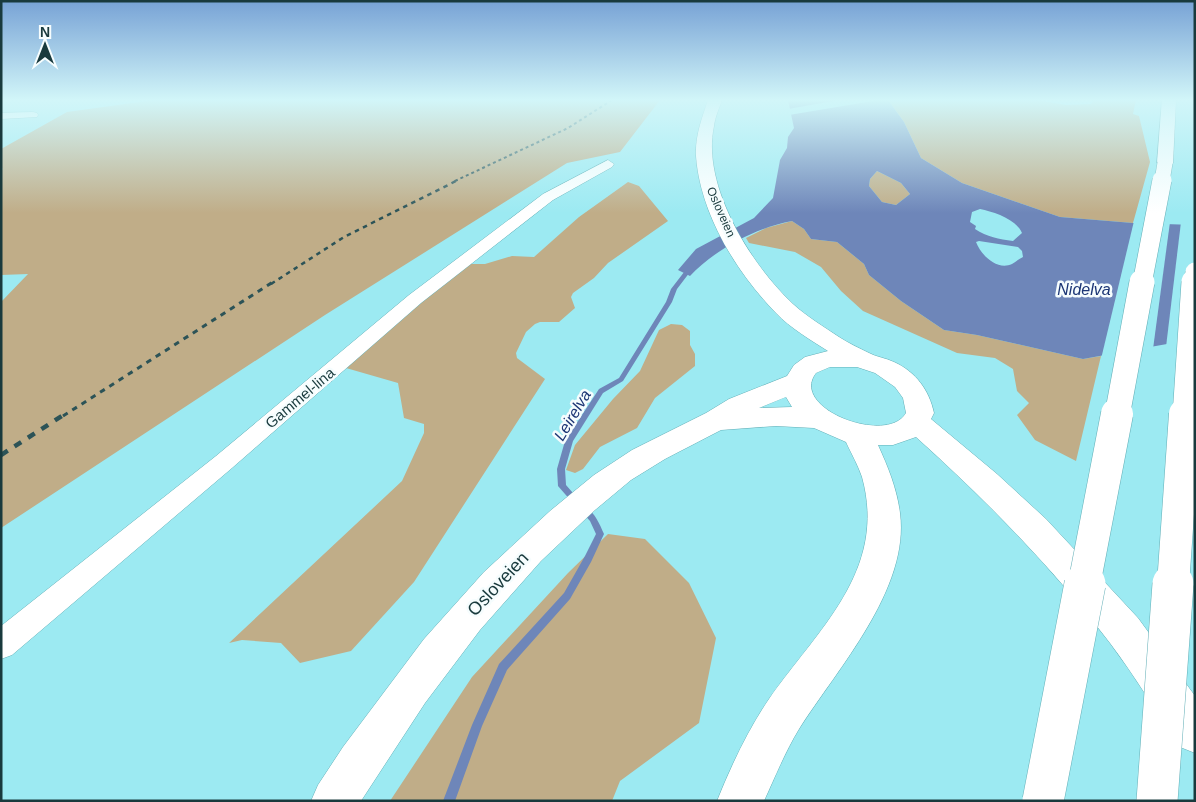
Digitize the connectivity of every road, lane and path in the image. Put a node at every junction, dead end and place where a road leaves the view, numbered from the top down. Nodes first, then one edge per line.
1 (704, 137) edge
2 (1167, 137) edge
3 (608, 164) dead end
4 (1195, 272) edge
5 (785, 309) junction
6 (863, 360) junction
7 (803, 374) junction
8 (818, 418) junction
9 (714, 422) junction
10 (917, 422) junction
11 (858, 435) junction
12 (1, 645) edge
13 (1195, 732) edge
14 (334, 801) edge
15 (740, 801) edge
16 (1043, 801) edge
17 (1158, 801) edge

1 - 5 highway, Osloveien
2 - 16 highway, bridge
3 - 12 street, Gammel-lina
4 - 17 highway, bridge
5 - 6 highway, Osloveien
5 - 7 highway, Osloveien
6 - 7 highway
6 - 10 highway
7 - 8 highway
7 - 9 highway, Osloveien
8 - 9 highway, Osloveien
8 - 11 highway
9 - 14 highway, Osloveien
10 - 11 highway
10 - 13 highway
11 - 15 highway

